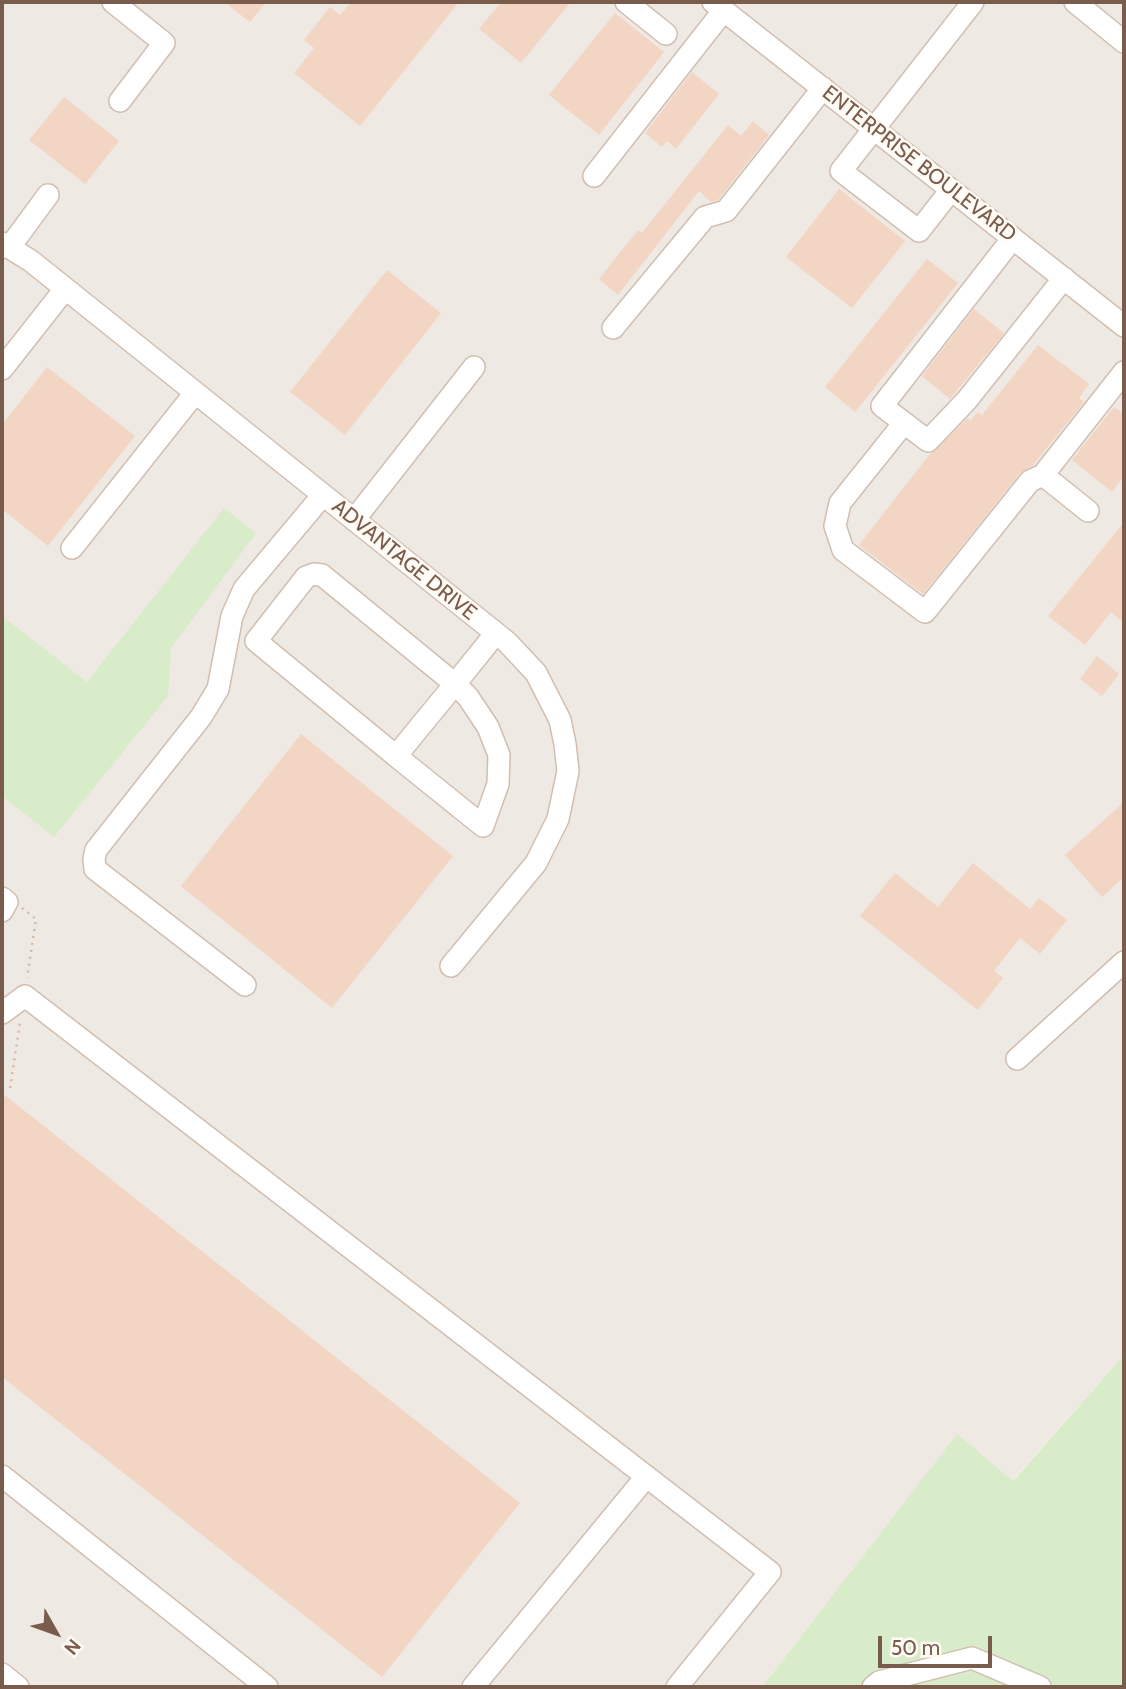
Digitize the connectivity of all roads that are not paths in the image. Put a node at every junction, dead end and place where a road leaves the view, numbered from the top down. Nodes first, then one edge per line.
1 (113, 2) edge
2 (626, 2) edge
3 (973, 2) edge
4 (1075, 2) edge
5 (719, 6) edge
6 (666, 34) dead end
7 (1124, 41) edge
8 (823, 88) junction
9 (120, 101) dead end
10 (874, 129) junction
11 (594, 176) dead end
12 (951, 190) junction
13 (48, 195) dead end
14 (1013, 238) junction
15 (5, 245) edge
16 (1064, 278) junction
17 (65, 289) junction
18 (1124, 326) edge
19 (613, 328) dead end
20 (474, 367) dead end
21 (2, 369) edge
22 (1124, 372) edge
23 (195, 393) junction
24 (904, 422) junction
25 (1043, 475) junction
26 (323, 495) junction
27 (1088, 511) dead end
28 (354, 520) junction
29 (72, 548) dead end
30 (496, 633) junction
31 (229, 635) junction
32 (256, 641) junction
33 (455, 684) junction
34 (396, 756) junction
35 (2, 898) edge
36 (2, 911) edge
37 (1124, 962) edge
38 (451, 966) dead end
39 (245, 985) dead end
40 (2, 1013) edge
41 (1017, 1059) dead end
42 (2, 1476) edge
43 (646, 1477) junction
44 (2, 1674) edge
45 (18, 1687) edge
46 (267, 1687) edge
47 (473, 1687) edge
48 (677, 1687) edge
49 (873, 1687) edge
50 (1040, 1687) edge

1 - 9 street
2 - 6 street
3 - 10 street
4 - 7 street
5 - 8 street, ENTERPRISE BOULEVARD
5 - 11 street
8 - 10 street, ENTERPRISE BOULEVARD
8 - 19 street
10 - 12 street, ENTERPRISE BOULEVARD
10 - 12 street
12 - 14 street, ENTERPRISE BOULEVARD
13 - 15 street
14 - 16 street, ENTERPRISE BOULEVARD
14 - 24 street
15 - 17 street, ADVANTAGE DRIVE
16 - 18 street, ENTERPRISE BOULEVARD
16 - 24 street
17 - 21 street
17 - 23 street, ADVANTAGE DRIVE
20 - 28 street
22 - 25 street
23 - 26 street, ADVANTAGE DRIVE
23 - 29 street
24 - 25 street
25 - 27 street
26 - 28 street, ADVANTAGE DRIVE
26 - 31 street
28 - 30 street, ADVANTAGE DRIVE
30 - 33 street
30 - 38 street, ADVANTAGE DRIVE
31 - 32 street
31 - 39 street
32 - 33 street
32 - 34 street
33 - 34 street
33 - 34 street
35 - 36 street
37 - 41 street
40 - 43 street
42 - 46 street
43 - 47 street
43 - 48 street
44 - 45 street
49 - 50 street

